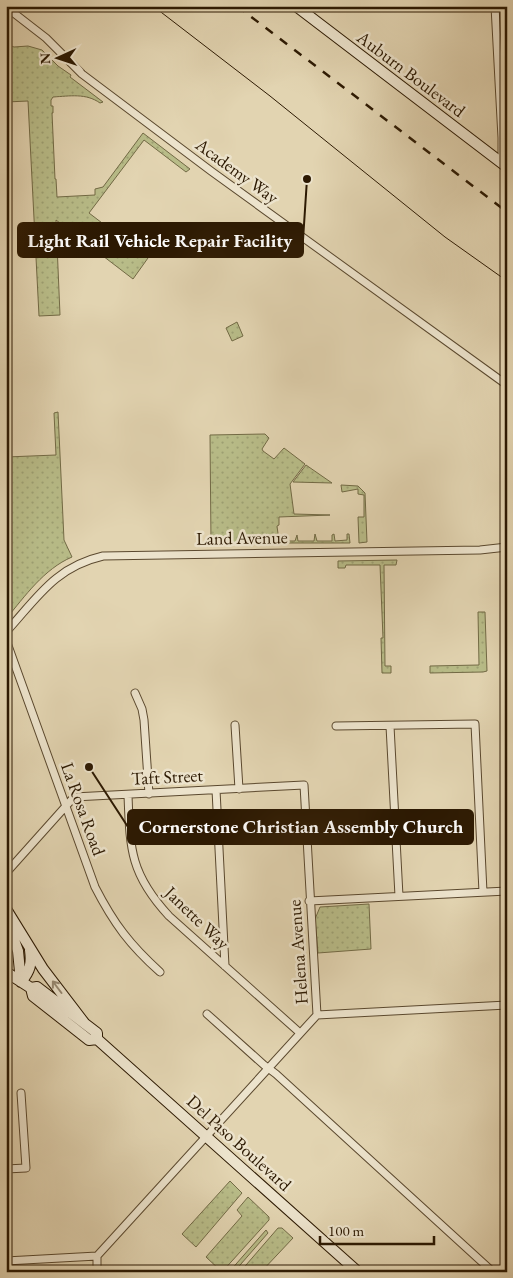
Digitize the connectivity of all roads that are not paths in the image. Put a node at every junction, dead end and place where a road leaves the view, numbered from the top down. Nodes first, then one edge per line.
1 (296, 6) edge
2 (495, 6) edge
3 (6, 7) edge
4 (503, 87) edge
5 (504, 165) edge
6 (507, 385) edge
7 (507, 547) edge
8 (6, 632) edge
9 (6, 640) edge
10 (135, 693) dead end
11 (235, 726) dead end
12 (336, 726) dead end
13 (390, 726) junction
14 (304, 785) joint
15 (239, 789) junction
16 (216, 790) junction
17 (149, 794) junction
18 (128, 795) junction
19 (66, 807) junction
20 (6, 873) edge
21 (507, 891) edge
22 (483, 892) junction
23 (399, 896) junction
24 (309, 900) junction
25 (6, 909) edge
26 (6, 918) edge
27 (30, 949) junction
28 (225, 966) junction
29 (6, 972) edge
30 (160, 972) dead end
31 (21, 982) junction
32 (31, 988) junction
33 (507, 1006) edge
34 (207, 1014) dead end
35 (316, 1015) junction
36 (86, 1024) junction
37 (300, 1034) junction
38 (97, 1039) junction
39 (269, 1068) junction
40 (21, 1093) dead end
41 (207, 1136) junction
42 (6, 1169) edge
43 (96, 1256) junction
44 (6, 1261) edge
45 (97, 1272) edge
46 (358, 1272) edge
47 (493, 1272) edge

1 - 5 main road, Auburn Boulevard
2 - 4 street
3 - 6 street, Academy Way
4 - 5 street
7 - 8 street, Land Avenue
9 - 19 street, La Rosa Road
10 - 17 street
11 - 15 street
12 - 13 street
13 - 22 street
13 - 23 street
14 - 15 street, Taft Street
14 - 24 street, Helena Avenue
15 - 16 street, Taft Street
16 - 17 street, Taft Street
16 - 28 street
17 - 18 street, Taft Street
18 - 19 street, Taft Street
18 - 28 street, Janette Way
19 - 20 street, Taft Street
19 - 30 street, La Rosa Road
21 - 22 street
22 - 23 street
23 - 24 street
24 - 35 street, Helena Avenue
25 - 27 main road
26 - 31 main road
27 - 31 main road
36 -> 27 main road
28 - 37 street, Janette Way
29 - 31 main road
31 - 32 main road
32 - 36 main road
32 - 38 main road
33 - 35 street
34 - 39 street
35 - 37 street, Helena Avenue
36 - 38 main road
37 - 39 street, Helena Avenue
38 - 41 main road, Del Paso Boulevard
39 - 41 street, Helena Avenue
39 - 47 street
40 - 42 street
41 - 43 street, Helena Avenue
41 - 46 main road, Del Paso Boulevard
43 - 44 street
43 - 45 street

